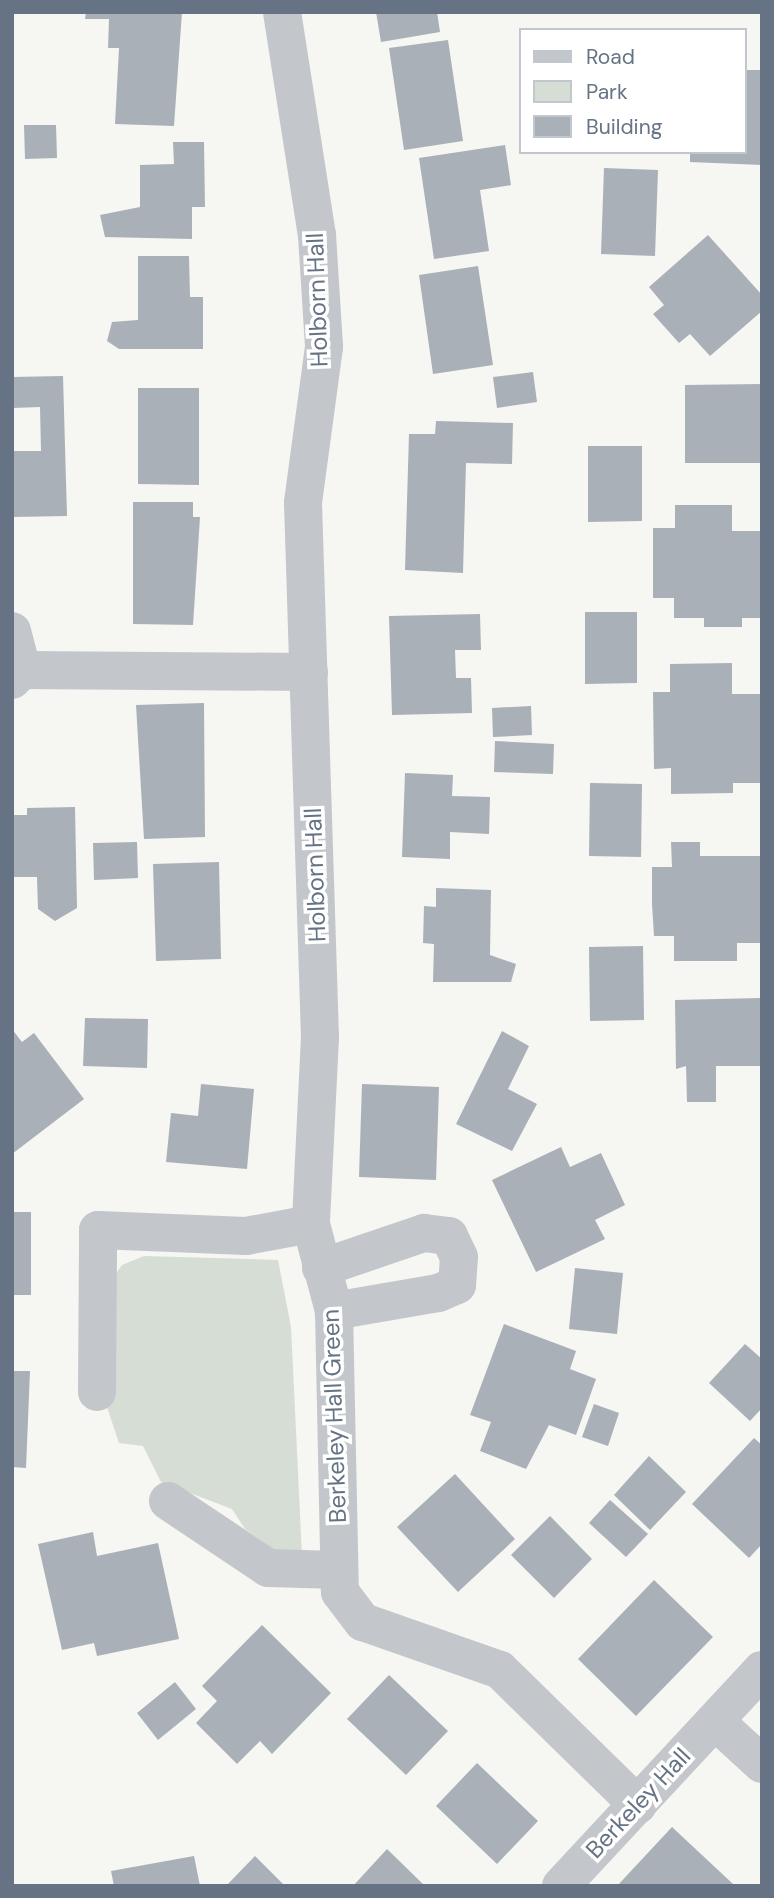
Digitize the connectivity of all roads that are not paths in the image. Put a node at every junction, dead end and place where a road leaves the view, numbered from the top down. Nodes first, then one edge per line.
1 (282, 12) edge
2 (12, 631) edge
3 (309, 672) junction
4 (17, 675) edge
5 (320, 1037) joint
6 (311, 1224) junction
7 (321, 1268) junction
8 (334, 1311) junction
9 (96, 1392) dead end
10 (168, 1502) dead end
11 (338, 1570) junction
12 (762, 1670) edge
13 (715, 1721) junction
14 (762, 1764) edge
15 (638, 1805) junction
16 (561, 1886) edge

1 - 3 street, Holborn Hall
2 - 4 street
3 - 4 street
3 - 5 street, Holborn Hall
5 - 6 street, Berkeley Hall Green
6 - 7 street, Berkeley Hall Green
6 - 9 street
7 - 8 street, Berkeley Hall Green
7 - 8 street
8 - 11 street, Berkeley Hall Green
10 - 11 street
11 - 15 street, Berkeley Hall Green
12 - 13 street, Berkeley Hall
13 - 14 street
13 - 15 street, Berkeley Hall
15 - 16 street, Berkeley Hall

